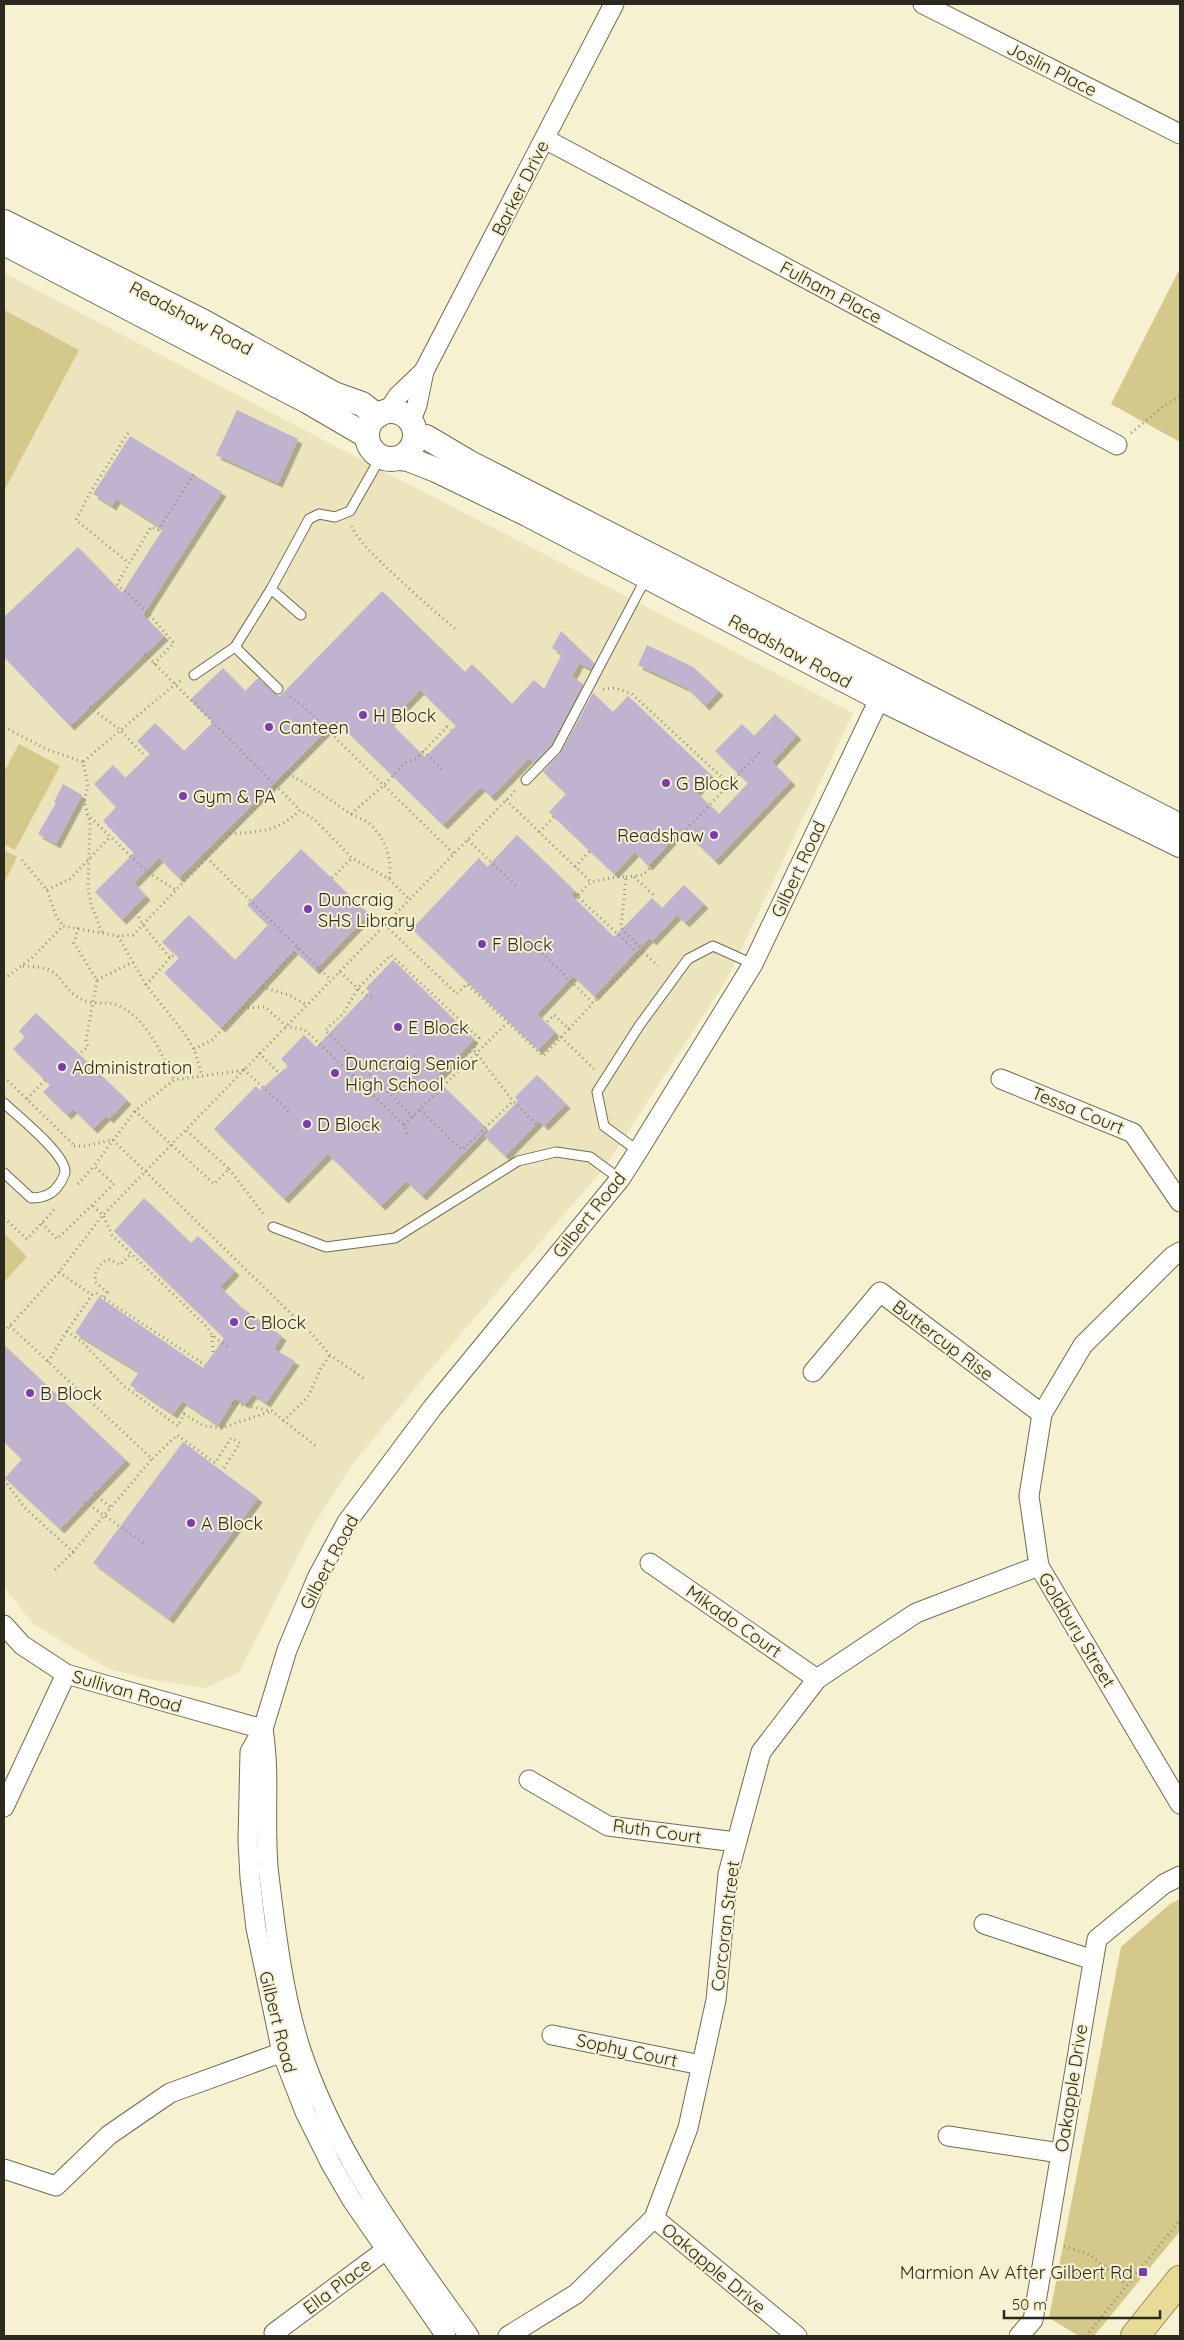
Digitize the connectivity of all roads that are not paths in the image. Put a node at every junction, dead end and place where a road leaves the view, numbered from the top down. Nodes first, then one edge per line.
1 (614, 4) edge
2 (923, 4) edge
3 (1180, 134) edge
4 (545, 139) junction
5 (4, 222) edge
6 (4, 243) edge
7 (424, 371) junction
8 (377, 421) junction
9 (413, 430) junction
10 (1116, 445) road end
11 (392, 458) junction
12 (651, 567) junction
13 (271, 589) junction
14 (301, 615) dead end
15 (235, 647) junction
16 (194, 675) road end
17 (884, 688) junction
18 (278, 689) road end
19 (526, 780) road end
20 (1180, 826) edge
21 (1180, 845) edge
22 (752, 964) junction
23 (1001, 1079) dead end
24 (4, 1102) edge
25 (638, 1151) junction
26 (4, 1174) edge
27 (620, 1179) junction
28 (1180, 1202) edge
29 (274, 1227) road end
30 (1180, 1252) edge
31 (813, 1372) dead end
32 (1042, 1414) junction
33 (650, 1563) dead end
34 (1039, 1566) junction
35 (4, 1626) edge
36 (66, 1674) junction
37 (817, 1679) junction
38 (264, 1729) junction
39 (529, 1780) dead end
40 (1180, 1804) edge
41 (4, 1807) edge
42 (736, 1842) junction
43 (1180, 1876) edge
44 (984, 1924) dead end
45 (1093, 1960) junction
46 (552, 2035) dead end
47 (300, 2046) junction
48 (282, 2053) junction
49 (702, 2065) junction
50 (948, 2136) dead end
51 (1060, 2153) junction
52 (4, 2170) edge
53 (654, 2218) junction
54 (393, 2245) junction
55 (1180, 2280) edge
56 (274, 2333) dead end
57 (446, 2336) edge
58 (469, 2336) edge
59 (508, 2336) edge
60 (797, 2336) edge
61 (1019, 2336) edge
62 (1135, 2336) edge

1 - 4 street, Barker Drive
2 - 3 street, Joslin Place
4 - 7 street, Barker Drive
4 - 10 street, Fulham Place
5 - 8 street, Readshaw Road
6 - 8 street, Readshaw Road
7 - 8 street, Barker Drive
7 - 9 street, Barker Drive
8 - 9 street
8 - 11 street
9 - 11 street
9 - 12 street, Readshaw Road
11 - 12 street, Readshaw Road
11 - 13 lane
12 - 17 street, Readshaw Road
12 - 19 lane
13 - 14 lane
13 - 15 lane
15 - 16 lane
15 - 18 lane
17 - 20 street, Readshaw Road
17 - 21 street, Readshaw Road
17 - 22 street, Gilbert Road
22 - 25 street, Gilbert Road
22 - 25 lane
23 - 28 street, Tessa Court
24 - 26 lane
25 - 27 street, Gilbert Road
27 - 29 lane
27 - 38 street, Gilbert Road
30 - 32 street, Goldbury Street
31 - 32 street, Buttercup Rise
32 - 34 street, Goldbury Street
33 - 37 street, Mikado Court
34 - 37 street, Corcoran Street
34 - 40 street, Goldbury Street
35 - 36 street, Sullivan Road
36 - 38 street, Sullivan Road
36 - 41 street
37 - 42 street, Corcoran Street
38 - 47 street, Gilbert Road
38 - 48 street, Gilbert Road
39 - 42 street, Ruth Court
42 - 49 street, Corcoran Street
43 - 45 street, Oakapple Drive
44 - 45 street
45 - 51 street, Oakapple Drive
46 - 49 street, Sophy Court
47 - 48 street
47 - 54 street, Gilbert Road
48 - 52 street
48 - 54 street, Gilbert Road
49 - 53 street, Corcoran Street
50 - 51 street
51 - 61 street, Oakapple Drive
53 - 59 street, Corcoran Street
53 - 60 street, Oakapple Drive
54 - 56 street, Ella Place
54 - 57 street, Gilbert Road
54 - 58 street, Gilbert Road
55 - 62 highway

